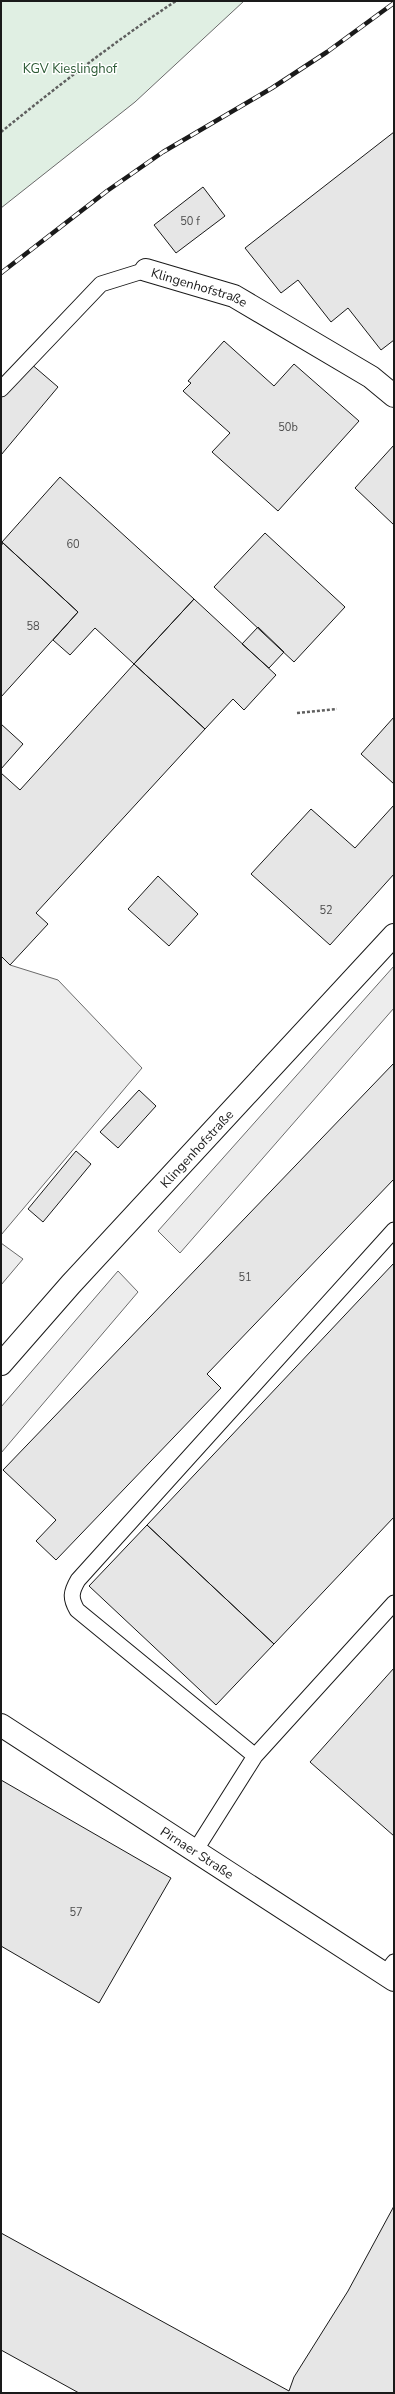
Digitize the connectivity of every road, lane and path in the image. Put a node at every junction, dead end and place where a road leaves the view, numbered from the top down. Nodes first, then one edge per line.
1 (176, 1) edge
2 (1, 132) edge
3 (146, 270) joint
4 (1, 389) edge
5 (394, 396) edge
6 (337, 709) dead end
7 (297, 713) dead end
8 (394, 935) edge
9 (394, 1230) edge
10 (1, 1364) edge
11 (394, 1603) edge
12 (1, 1725) edge
13 (255, 1756) junction
14 (195, 1851) junction
15 (391, 1972) edge

1 - 2 path
3 - 4 lane, Klingenhofstraße
3 - 5 street, Klingenhofstraße
6 - 7 path
8 - 10 street, Klingenhofstraße
9 - 13 lane
11 - 13 lane
12 - 14 street, Pirnaer Straße
13 - 14 lane
14 - 15 street, Pirnaer Straße

